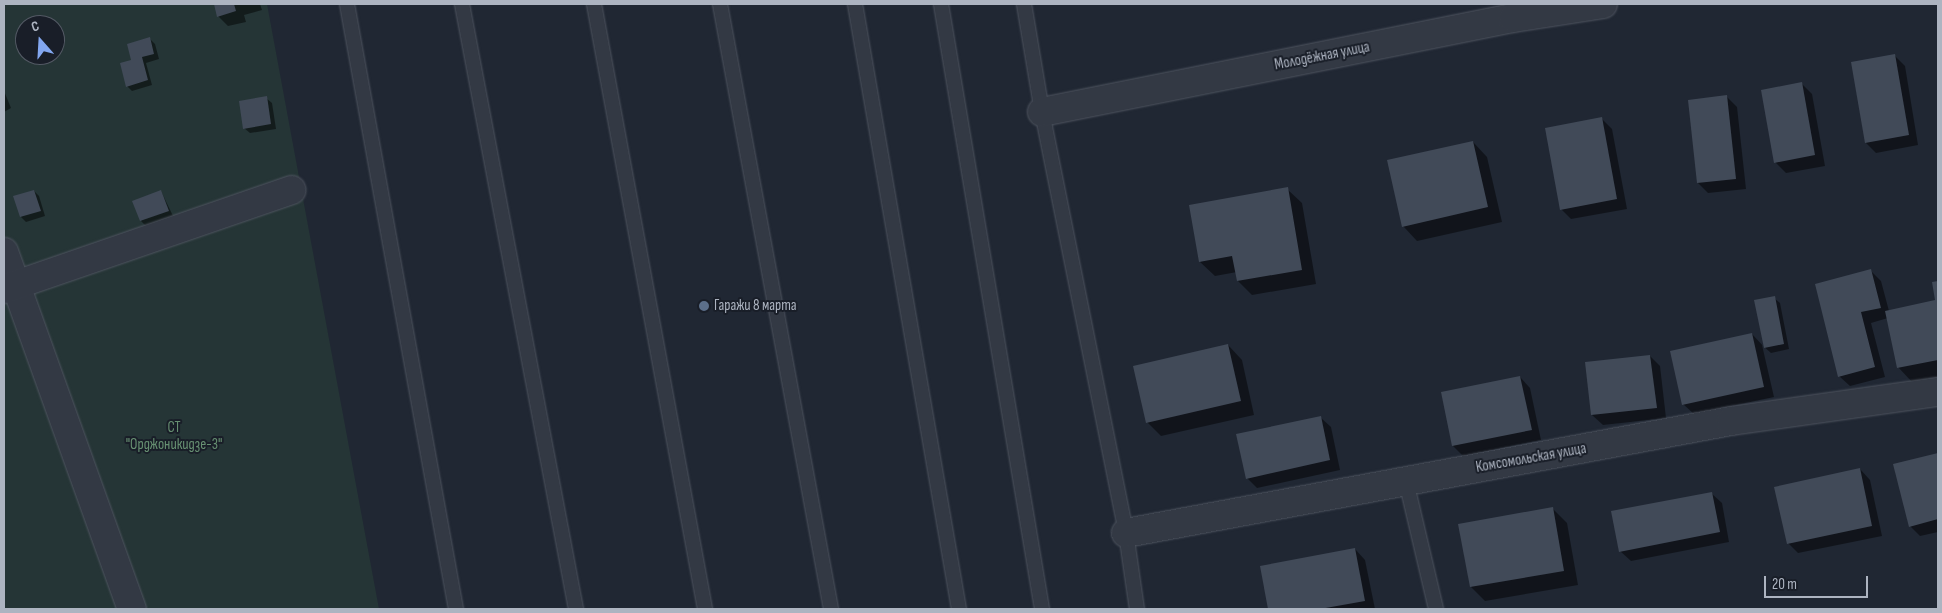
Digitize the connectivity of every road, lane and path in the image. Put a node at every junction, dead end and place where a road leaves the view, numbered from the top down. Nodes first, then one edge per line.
1 (347, 4) edge
2 (462, 4) edge
3 (594, 4) edge
4 (720, 4) edge
5 (855, 4) edge
6 (942, 4) edge
7 (1024, 4) edge
8 (1603, 4) edge
9 (1042, 112) junction
10 (291, 190) dead end
11 (4, 252) edge
12 (9, 287) edge
13 (1938, 392) edge
14 (1406, 481) junction
15 (1126, 533) junction
16 (132, 609) edge
17 (456, 609) edge
18 (576, 609) edge
19 (705, 609) edge
20 (831, 609) edge
21 (959, 609) edge
22 (1042, 609) edge
23 (1137, 609) edge
24 (1436, 609) edge

1 - 17 lane
2 - 18 lane
3 - 19 lane
4 - 20 lane
5 - 21 lane
6 - 22 lane
7 - 9 lane
8 - 9 street, Молодёжная улица
9 - 15 lane
10 - 12 street
11 - 12 street
12 - 16 street
13 - 14 street, Комсомольская улица
14 - 15 street, Комсомольская улица
14 - 24 lane
15 - 23 lane

